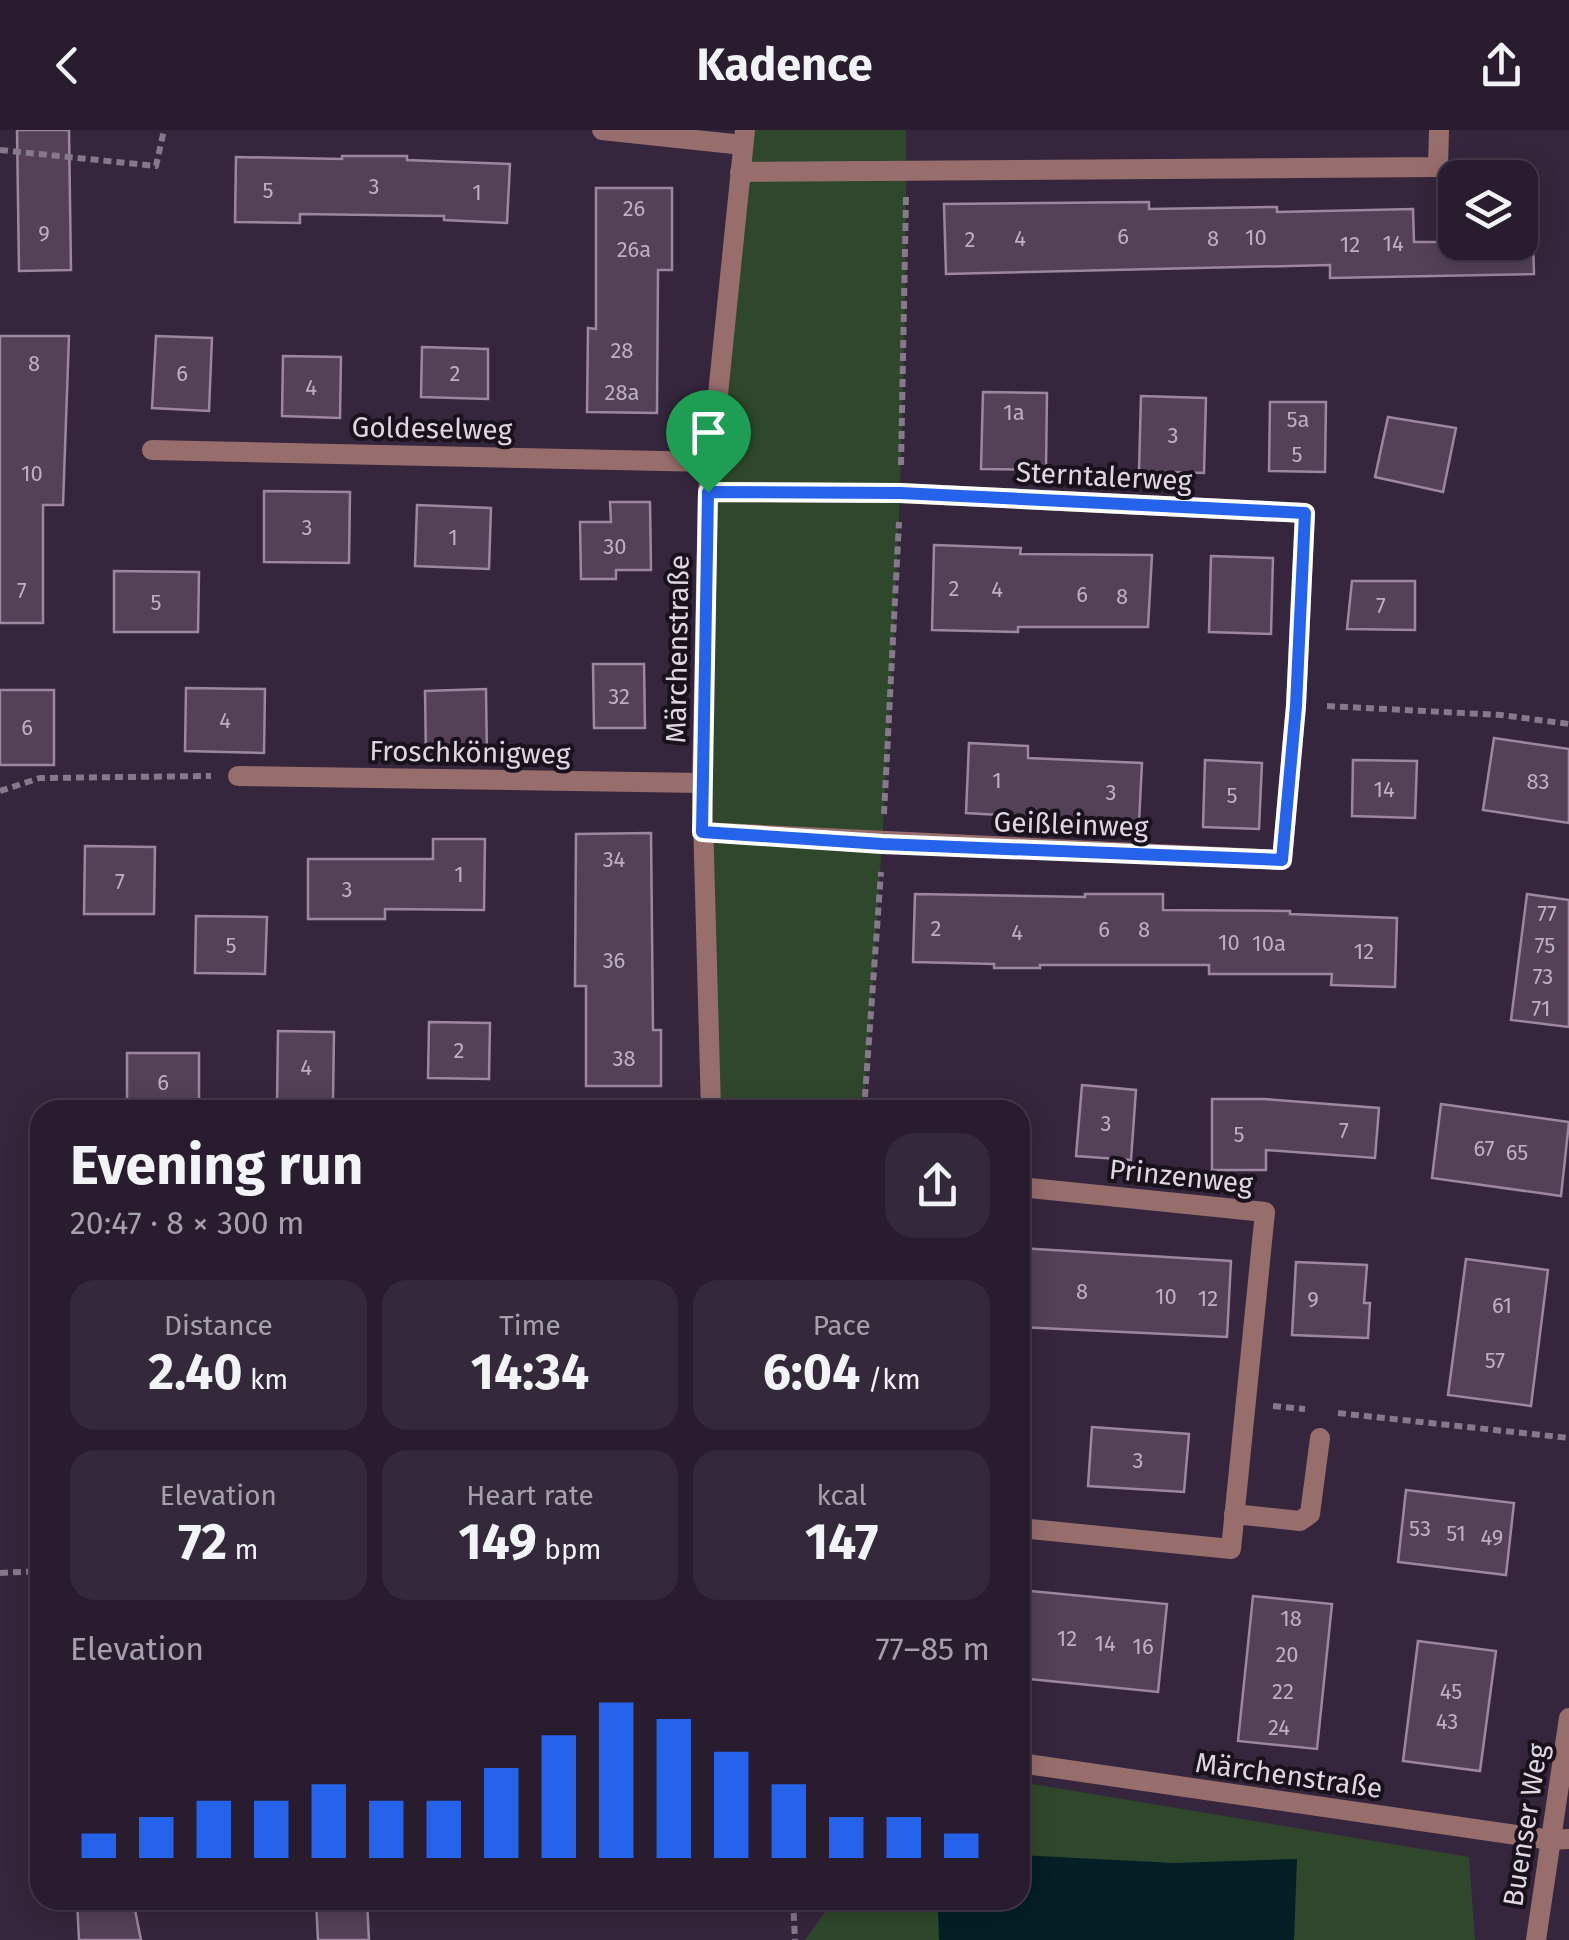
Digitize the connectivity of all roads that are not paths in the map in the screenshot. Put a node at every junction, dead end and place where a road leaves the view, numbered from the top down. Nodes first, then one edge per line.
1 (602, 130) edge
2 (1439, 130) edge
3 (744, 138) edge
4 (740, 172) junction
5 (152, 450) dead end
6 (710, 462) junction
7 (708, 492) junction
8 (1296, 706) joint
9 (238, 776) road end
10 (702, 783) junction
11 (702, 832) junction
12 (711, 1100) edge
13 (1030, 1188) edge
14 (1320, 1438) dead end
15 (1234, 1514) junction
16 (1030, 1529) edge
17 (1569, 1718) edge
18 (1030, 1765) edge
19 (1560, 1840) edge
20 (1536, 1940) edge

1 - 3 street
2 - 4 street
3 - 4 street, Märchenstraße
4 - 6 street, Märchenstraße
5 - 6 street, Goldeselweg
6 - 7 street, Märchenstraße
7 - 8 street, Sterntalerweg
7 - 10 street, Märchenstraße
8 - 11 street, Geißleinweg
9 - 10 street, Froschkönigweg
10 - 11 street, Märchenstraße
11 - 12 street, Märchenstraße
13 - 15 street, Prinzenweg
14 - 15 street
15 - 16 street
17 - 19 street, Buenser Weg
18 - 19 street, Märchenstraße
19 - 20 street, Buenser Weg

